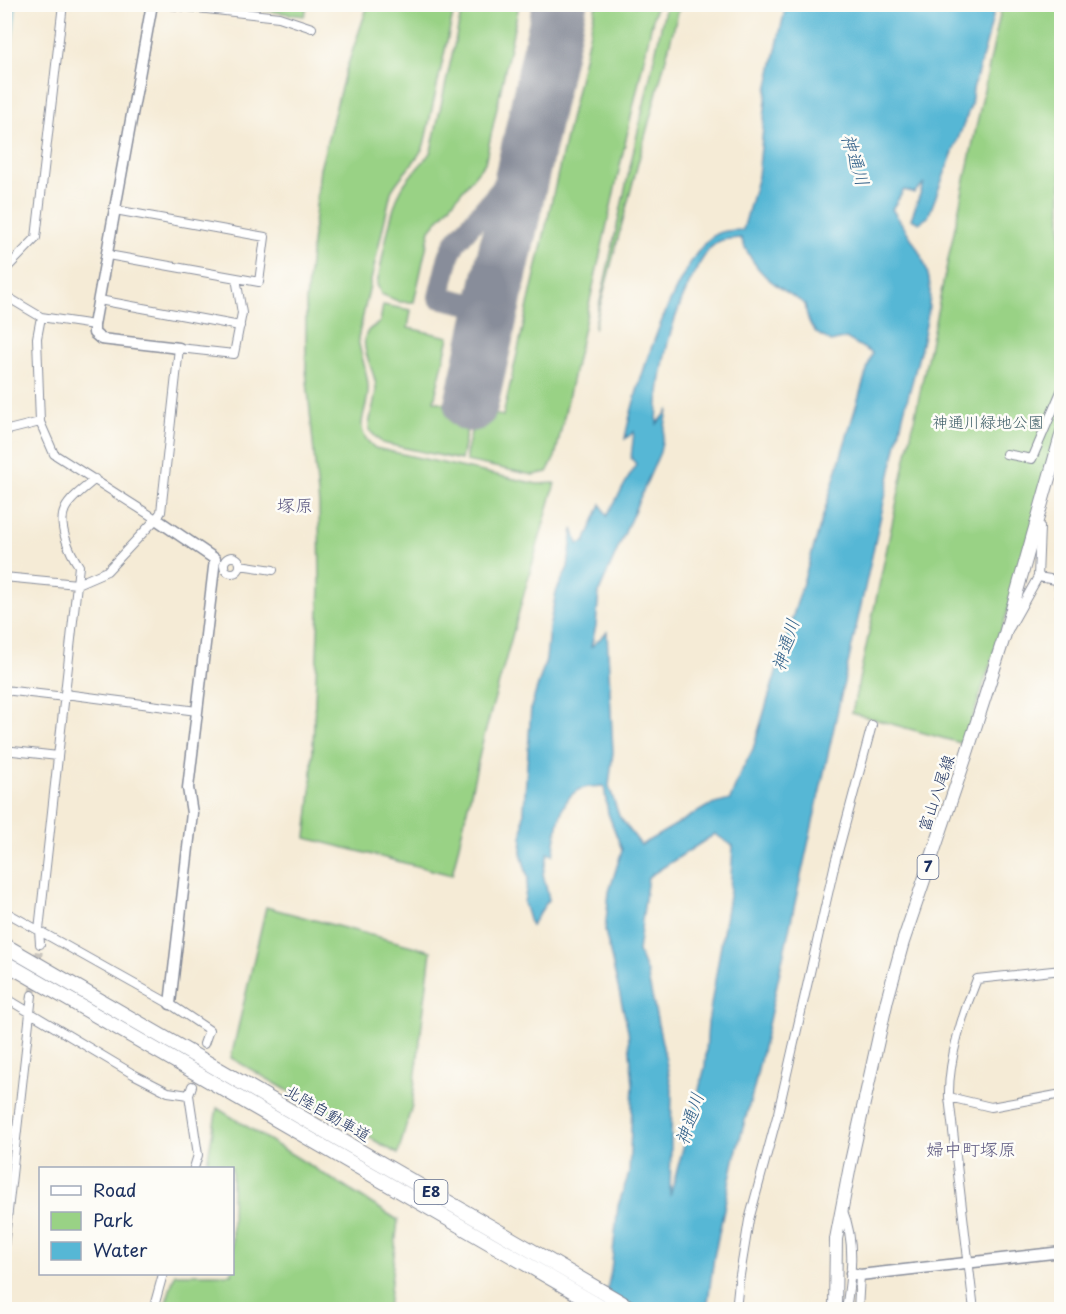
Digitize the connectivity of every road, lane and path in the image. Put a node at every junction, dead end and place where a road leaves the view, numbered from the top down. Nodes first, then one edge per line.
1 (63, 4) edge
2 (152, 4) edge
3 (161, 4) edge
4 (312, 28) dead end
5 (115, 210) junction
6 (108, 255) junction
7 (4, 271) edge
8 (236, 278) junction
9 (4, 295) edge
10 (99, 300) junction
11 (41, 317) junction
12 (94, 326) junction
13 (240, 326) junction
14 (179, 348) junction
15 (1062, 389) edge
16 (40, 422) junction
17 (4, 431) edge
18 (1062, 432) edge
19 (1006, 454) dead end
20 (95, 479) junction
21 (1040, 513) junction
22 (156, 519) junction
23 (219, 563) junction
24 (273, 570) dead end
25 (4, 577) edge
26 (1038, 577) junction
27 (1060, 581) edge
28 (77, 584) junction
29 (1062, 614) edge
30 (1005, 634) junction
31 (4, 690) edge
32 (65, 695) junction
33 (197, 711) junction
34 (872, 725) dead end
35 (4, 750) edge
36 (58, 756) junction
37 (4, 910) edge
38 (39, 930) junction
39 (40, 944) tunnel mouth
40 (4, 945) edge
41 (4, 962) edge
42 (1062, 970) edge
43 (32, 995) tunnel mouth
44 (4, 997) edge
45 (170, 1004) junction
46 (30, 1012) junction
47 (204, 1044) dead end
48 (192, 1086) dead end
49 (1062, 1094) edge
50 (189, 1095) junction
51 (949, 1096) junction
52 (4, 1131) edge
53 (17, 1132) junction
54 (194, 1167) edge
55 (842, 1210) junction
56 (4, 1247) edge
57 (1062, 1252) edge
58 (969, 1262) junction
59 (856, 1274) junction
60 (163, 1275) edge
61 (153, 1310) edge
62 (606, 1310) edge
63 (634, 1310) edge
64 (736, 1310) edge
65 (835, 1310) edge
66 (846, 1310) edge
67 (858, 1310) edge
68 (974, 1310) edge

1 - 7 street
2 - 5 street
3 - 4 street
5 - 6 street
5 - 8 street
6 - 8 street
6 - 10 street
8 - 13 street
9 - 11 street
10 - 12 street
10 - 13 street
11 - 12 street
11 - 16 street
12 - 14 street
13 - 14 street
14 - 22 street
15 - 19 street
16 - 17 street
16 - 20 street
18 - 21 main road, 富山八尾線 / 7
20 - 22 street
20 - 28 street
21 - 26 street
21 - 30 main road, 富山八尾線 / 7
22 - 23 street
22 - 28 street
23 - 24 street
23 - 33 street
25 - 28 street
26 - 27 street
26 - 30 street
27 - 29 street
28 - 32 street
30 - 55 main road, 富山八尾線 / 7
31 - 32 street
32 - 33 street
32 - 36 street
33 - 45 street
34 - 64 street
35 - 36 street
36 - 38 street
37 - 38 street
38 - 39 street
38 - 45 street
40 - 63 highway, 北陸自動車道 / E8
41 - 62 highway, 北陸自動車道 / E8
42 - 51 street
43 - 46 street
44 - 46 street
45 - 47 street
46 - 50 street
46 - 53 street
48 - 50 street
49 - 51 street
50 - 54 street
51 - 58 street
52 - 53 street
53 - 56 street
55 - 59 street
55 - 65 main road, 富山八尾線 / 7
57 - 58 street
58 - 59 street
58 - 68 street
59 - 66 street
59 - 67 street
60 - 61 street

